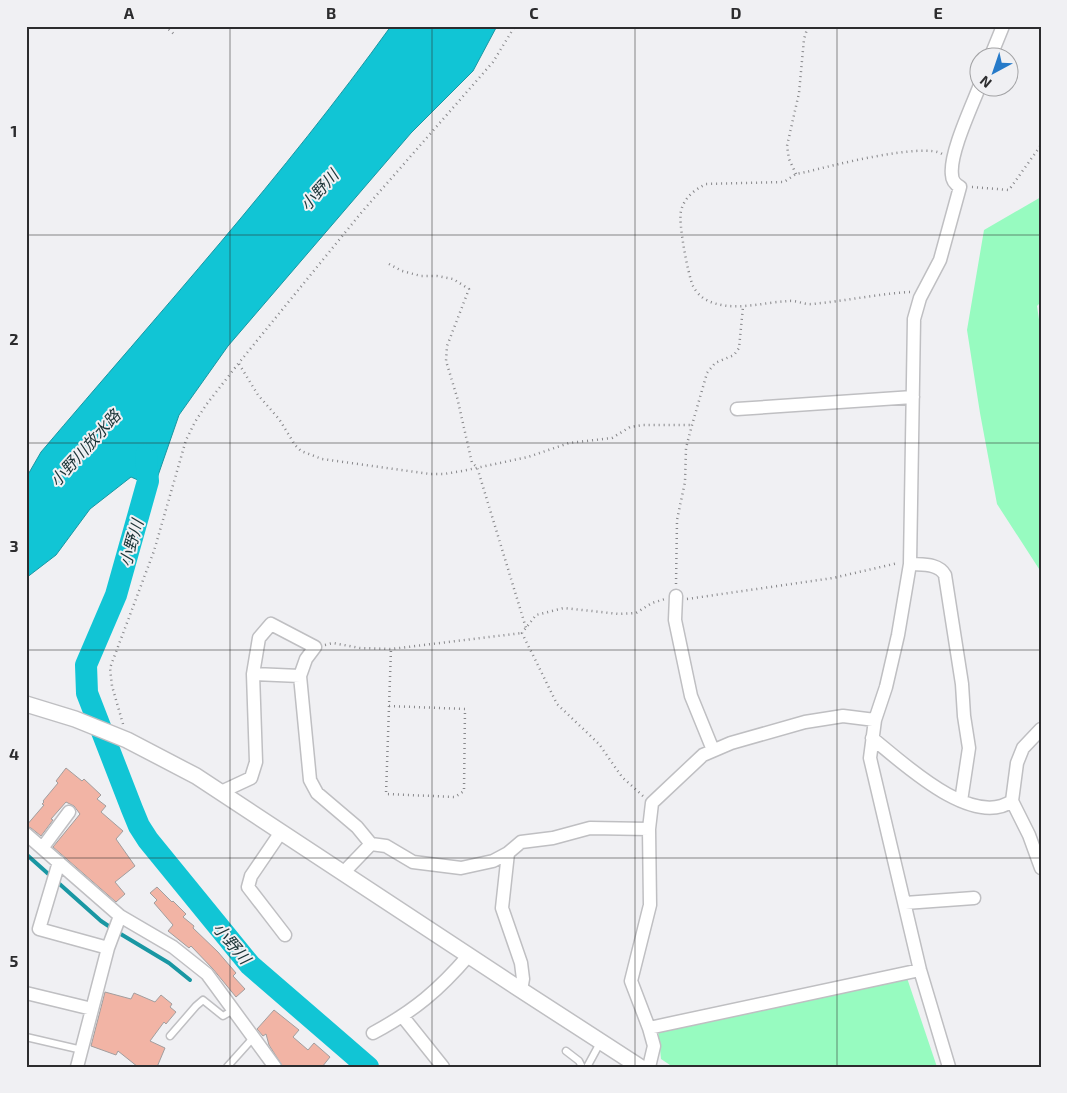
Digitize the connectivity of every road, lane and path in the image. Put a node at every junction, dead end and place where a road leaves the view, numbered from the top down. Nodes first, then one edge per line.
1 (165, 26) edge
2 (515, 26) edge
3 (808, 26) edge
4 (1003, 26) edge
5 (176, 36) dead end
6 (994, 48) edge
7 (975, 98) edge
8 (1041, 145) edge
9 (952, 160) junction
10 (796, 174) junction
11 (960, 187) junction
12 (389, 264) dead end
13 (920, 298) junction
14 (743, 307) junction
15 (238, 364) junction
16 (913, 397) junction
17 (737, 409) dead end
18 (692, 426) junction
19 (477, 467) junction
20 (910, 564) junction
21 (676, 596) joint
22 (526, 628) dead end
23 (522, 633) dead end
24 (315, 648) junction
25 (391, 649) junction
26 (253, 674) junction
27 (300, 676) junction
28 (26, 704) edge
29 (389, 706) junction
30 (874, 720) junction
31 (1041, 729) edge
32 (872, 738) junction
33 (128, 740) junction
34 (713, 750) junction
35 (221, 792) junction
36 (961, 801) junction
37 (1012, 801) junction
38 (69, 812) dead end
39 (649, 829) junction
40 (282, 832) junction
41 (26, 834) edge
42 (371, 844) junction
43 (42, 847) junction
44 (508, 852) junction
45 (59, 862) junction
46 (1041, 868) edge
47 (343, 873) junction
48 (974, 898) dead end
49 (905, 903) junction
50 (120, 916) junction
51 (285, 935) dead end
52 (108, 948) junction
53 (469, 955) junction
54 (920, 970) junction
55 (521, 990) junction
56 (26, 994) edge
57 (92, 1009) junction
58 (233, 1010) junction
59 (403, 1017) junction
60 (649, 1028) junction
61 (373, 1033) dead end
62 (170, 1036) dead end
63 (26, 1037) edge
64 (253, 1038) junction
65 (601, 1042) junction
66 (82, 1050) junction
67 (566, 1051) dead end
68 (77, 1067) edge
69 (227, 1067) edge
70 (275, 1067) edge
71 (443, 1067) edge
72 (582, 1067) edge
73 (587, 1067) edge
74 (640, 1067) edge
75 (648, 1067) edge
76 (949, 1067) edge

1 - 5 path
2 - 15 path
3 - 10 path
4 - 6 street
7 - 9 street
8 - 11 path
9 - 10 path
9 - 11 street
10 - 14 path
11 - 13 street
12 - 19 path
13 - 14 path
13 - 16 street
14 - 18 path
15 - 19 path
15 - 33 path
16 - 17 street
16 - 20 street
18 - 19 path
18 - 21 path
19 - 22 path
20 - 30 street
20 - 36 street
21 - 34 street
23 - 25 path
24 - 25 path
24 - 26 street
24 - 27 street
25 - 29 path
26 - 27 street
26 - 35 street
27 - 42 street
28 - 33 street
29 - 29 path
30 - 32 street
30 - 34 street
31 - 37 street
32 - 36 street
32 - 49 street
33 - 35 street
34 - 39 street
35 - 40 street
36 - 37 street
37 - 46 street
38 - 43 street
39 - 44 street
39 - 60 street
40 - 47 street
40 - 51 street
41 - 43 street
42 - 44 street
42 - 47 street
43 - 45 street
44 - 55 street
45 - 50 street
45 - 52 street
47 - 53 street
48 - 49 street
49 - 54 street
50 - 52 street
50 - 58 street
52 - 57 street
53 - 55 street
53 - 59 street
54 - 60 street
54 - 76 street
55 - 65 street
56 - 57 street
57 - 66 street
58 - 62 lane
58 - 64 street
59 - 61 street
59 - 71 street
60 - 75 street
63 - 66 lane
64 - 69 lane
64 - 70 street
65 - 73 lane
65 - 74 street
66 - 68 street
67 - 72 lane

